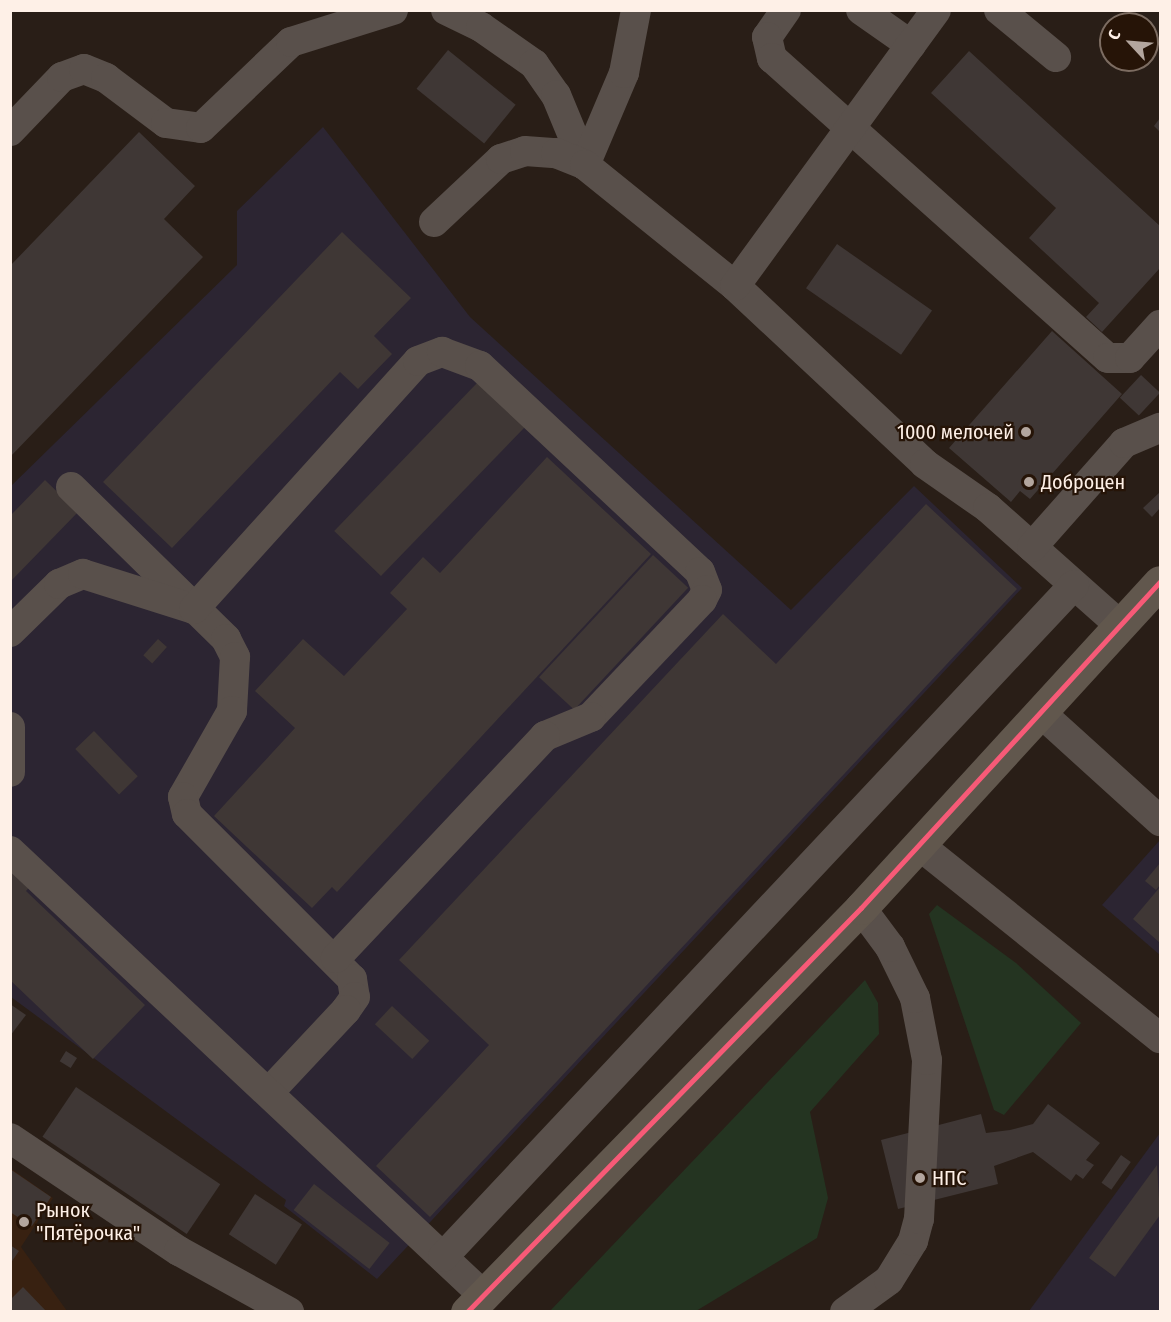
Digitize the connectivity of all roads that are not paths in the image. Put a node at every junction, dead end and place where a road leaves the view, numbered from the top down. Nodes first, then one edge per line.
1 (393, 10) edge
2 (446, 10) edge
3 (636, 10) edge
4 (786, 10) edge
5 (861, 10) edge
6 (936, 10) edge
7 (999, 10) edge
8 (911, 45) junction
9 (1056, 57) dead end
10 (851, 128) junction
11 (10, 131) edge
12 (585, 165) junction
13 (434, 222) dead end
14 (735, 286) junction
15 (1161, 325) edge
16 (1161, 428) edge
17 (71, 487) dead end
18 (1032, 547) junction
19 (1161, 582) edge
20 (1074, 585) junction
21 (194, 609) junction
22 (1121, 626) junction
23 (10, 632) edge
24 (1041, 713) junction
25 (10, 727) edge
26 (10, 772) edge
27 (1161, 821) edge
28 (919, 845) junction
29 (10, 851) edge
30 (861, 908) junction
31 (336, 958) junction
32 (1161, 1038) edge
33 (269, 1092) junction
34 (10, 1138) edge
35 (443, 1257) junction
36 (476, 1304) edge
37 (289, 1311) edge
38 (845, 1311) edge

1 - 11 lane
2 - 12 lane
3 - 12 lane
4 - 10 lane
5 - 8 lane
6 - 8 lane
7 - 9 lane
8 - 10 lane
10 - 14 lane
10 - 15 lane
12 - 13 lane
12 - 14 lane
14 - 18 lane
16 - 18 lane
17 - 21 lane
18 - 20 lane
19 - 22 main road
20 - 22 lane
20 - 35 lane
21 - 23 lane
21 - 31 lane
21 - 31 lane
22 - 24 main road
24 - 27 lane
24 - 28 main road
25 - 26 lane
28 - 30 main road
28 - 32 lane
29 - 33 lane
30 - 36 main road
30 - 38 lane
31 - 33 lane
33 - 35 lane
34 - 37 lane
35 - 36 lane

